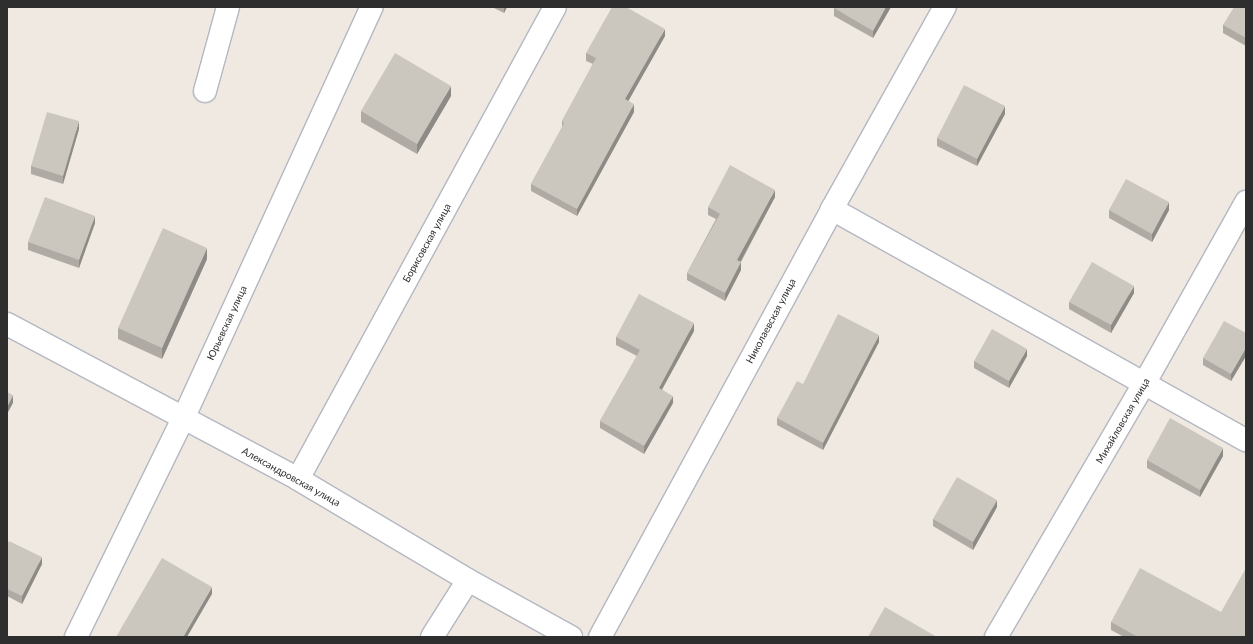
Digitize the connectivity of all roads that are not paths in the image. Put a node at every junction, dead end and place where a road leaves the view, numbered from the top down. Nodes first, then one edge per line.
1 (228, 7) edge
2 (372, 7) edge
3 (555, 7) edge
4 (945, 7) edge
5 (205, 91) dead end
6 (1246, 202) edge
7 (832, 209) junction
8 (7, 324) edge
9 (1144, 384) junction
10 (183, 419) junction
11 (1246, 440) edge
12 (298, 479) junction
13 (468, 580) junction
14 (76, 637) edge
15 (432, 637) edge
16 (571, 637) edge
17 (600, 637) edge
18 (996, 637) edge

1 - 5 street
2 - 10 street, Юрьевская улица
3 - 12 street, Борисовская улица
4 - 7 street, Николаевская улица
6 - 9 street, Михайловская улица
7 - 9 street
7 - 17 street, Николаевская улица
8 - 10 street, Александровская улица
9 - 11 street
9 - 18 street, Михайловская улица
10 - 12 street, Александровская улица
10 - 14 street, Юрьевская улица
12 - 13 street, Александровская улица
13 - 15 street
13 - 16 street, Александровская улица

